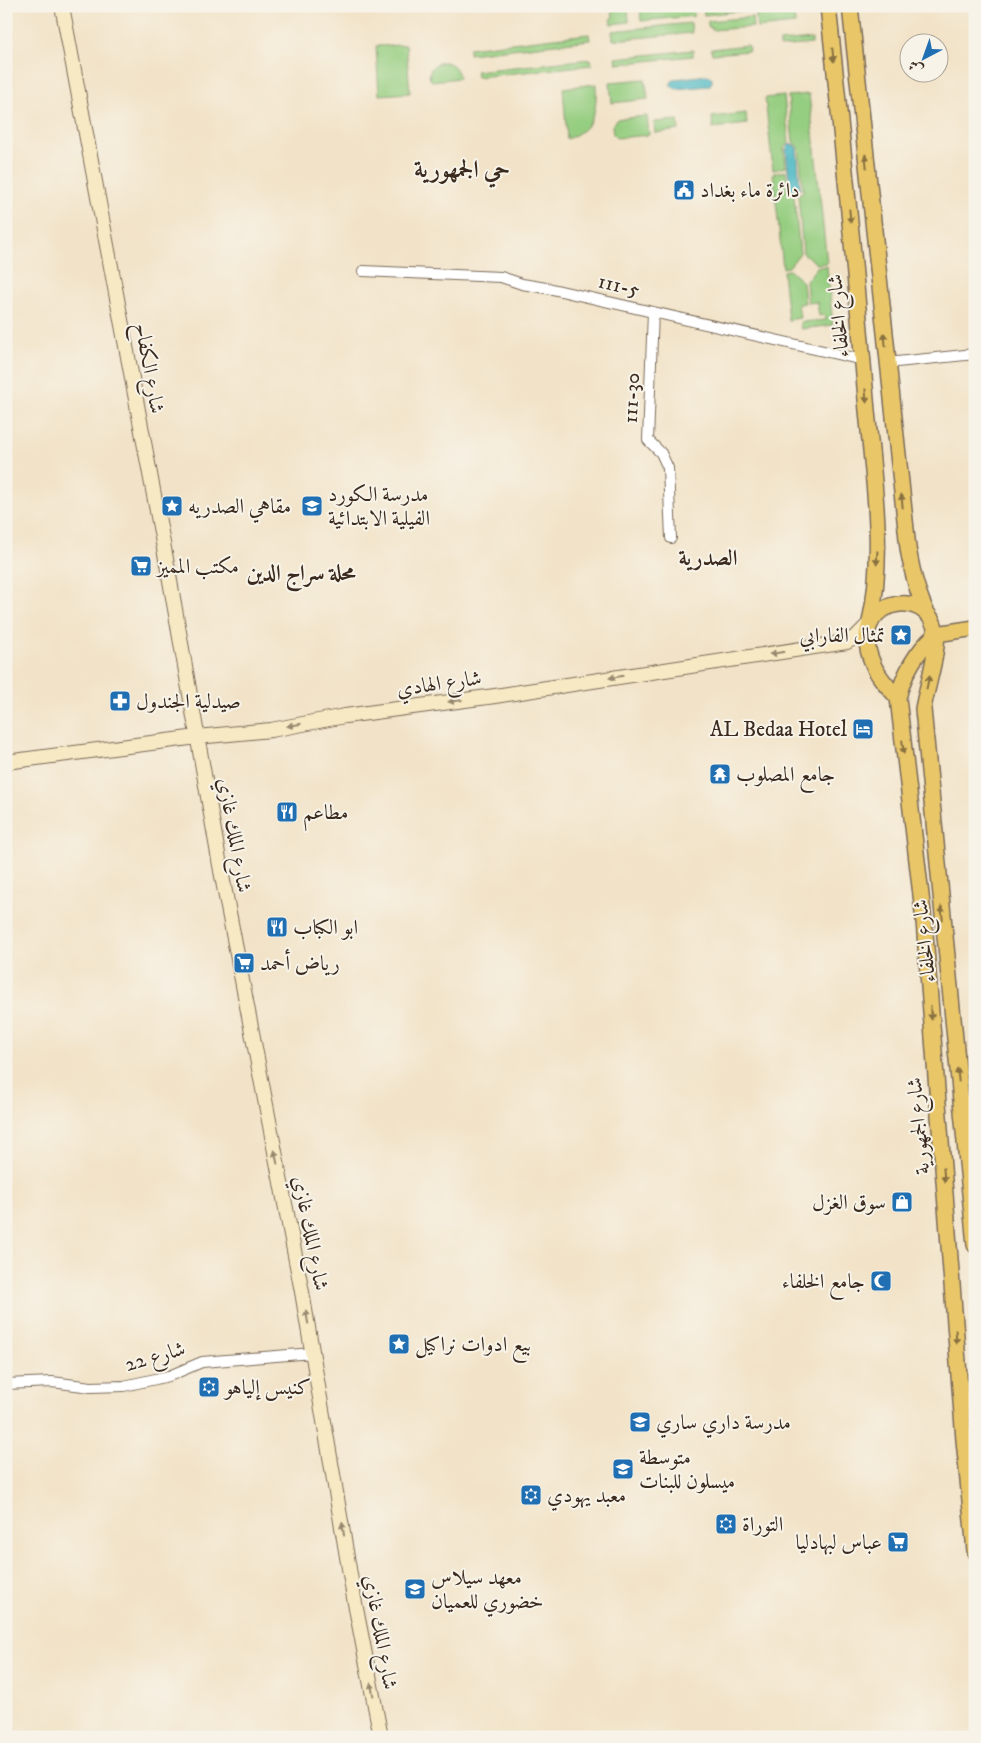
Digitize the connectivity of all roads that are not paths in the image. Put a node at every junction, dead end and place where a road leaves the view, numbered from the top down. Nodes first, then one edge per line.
1 (62, 6) edge
2 (828, 6) edge
3 (850, 6) edge
4 (363, 271) dead end
5 (653, 312) junction
6 (975, 354) edge
7 (863, 360) junction
8 (887, 363) junction
9 (671, 538) dead end
10 (928, 616) junction
11 (870, 623) junction
12 (975, 628) edge
13 (936, 634) junction
14 (898, 698) junction
15 (198, 737) junction
16 (6, 762) edge
17 (975, 1245) edge
18 (313, 1353) junction
19 (6, 1384) edge
20 (975, 1551) edge
21 (381, 1737) edge

1 - 15 street, شارع الكفاح
2 -> 7 main road, شارع الخلفاء
8 -> 3 main road, شارع الخلفاء
4 - 5 street, 111-5
5 - 7 street, 111-5
5 - 9 street, 111-30
6 - 8 street
7 -> 11 main road, شارع الخلفاء
10 -> 8 main road, شارع الخلفاء
10 - 11 main road
10 - 13 main road, شارع الخلفاء
11 - 14 main road, شارع الخلفاء
11 -> 15 street, شارع الهادي
12 - 13 main road
13 - 14 main road
17 -> 13 main road, شارع الخلفاء
14 -> 20 main road, شارع الجمهورية
15 - 16 street, شارع الهادي
18 -> 15 street, شارع الملك غازي
18 - 19 street, شارع 22
21 -> 18 street, شارع الملك غازي

